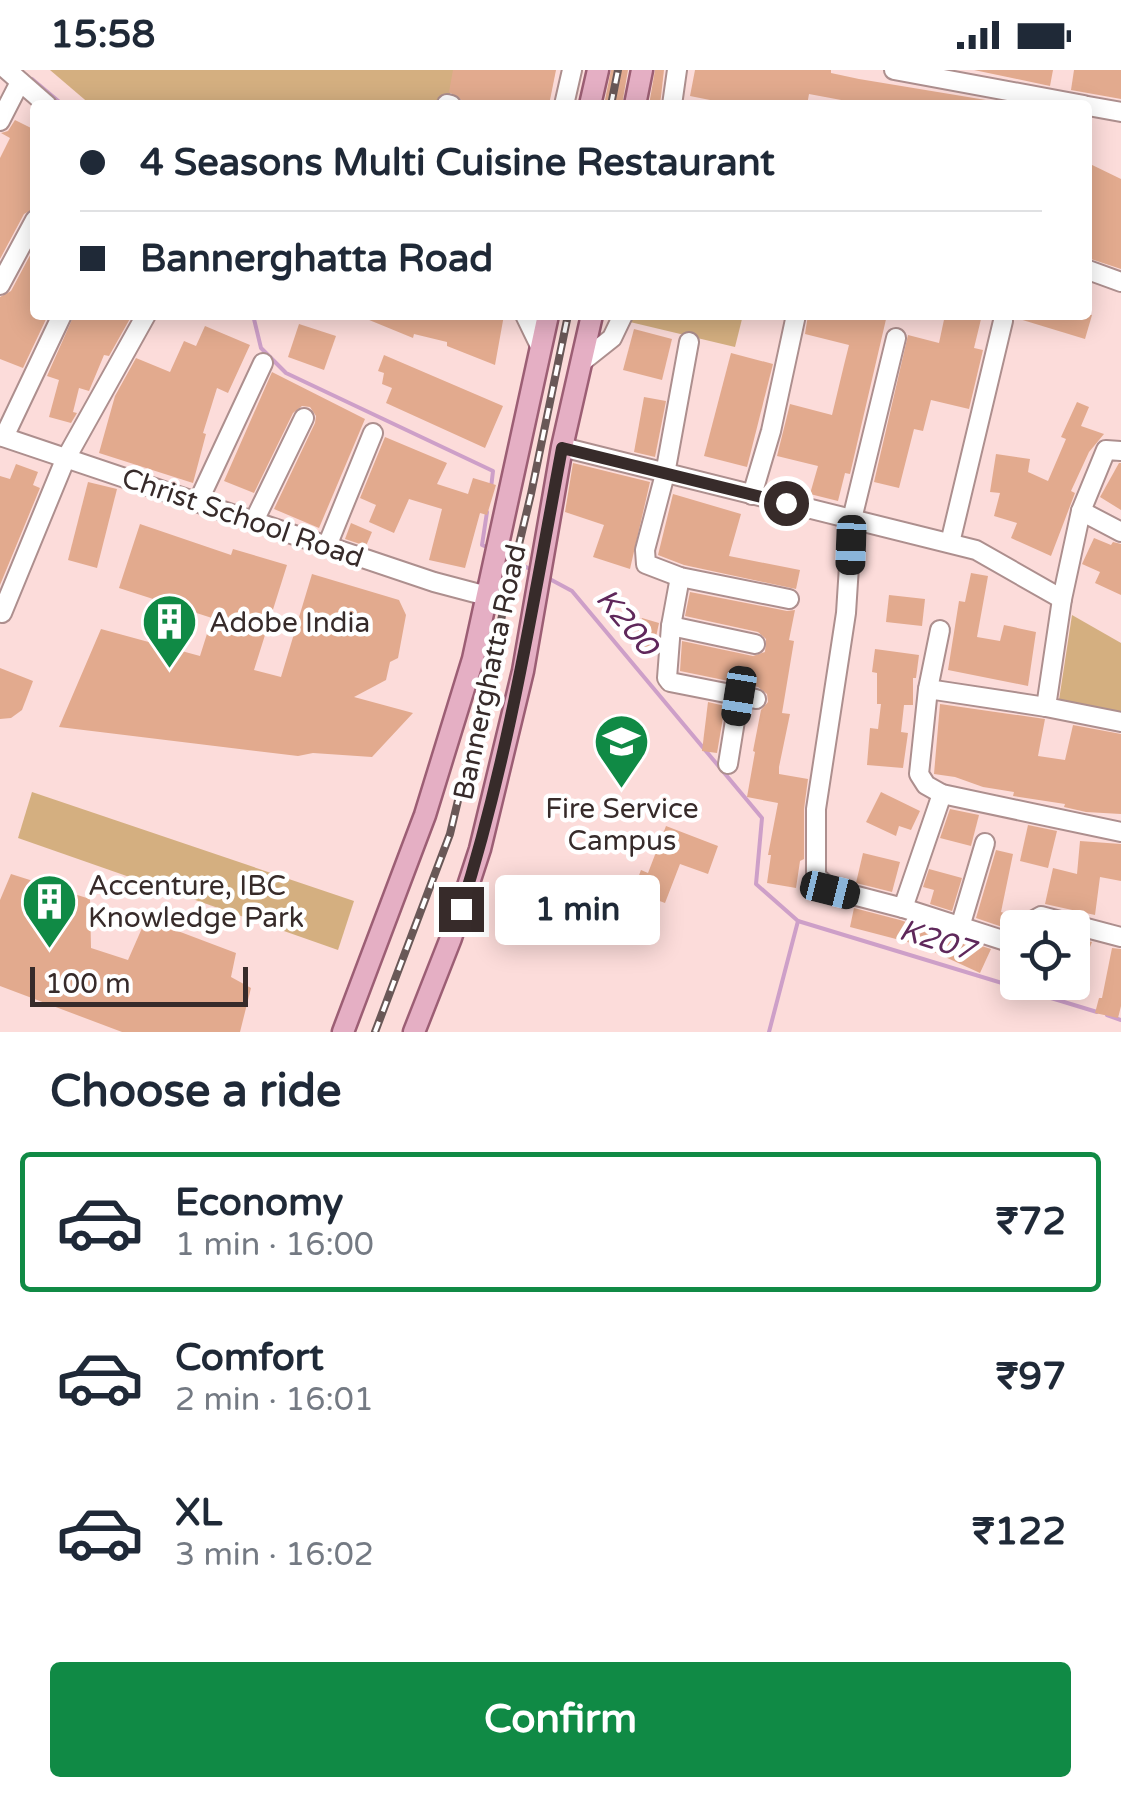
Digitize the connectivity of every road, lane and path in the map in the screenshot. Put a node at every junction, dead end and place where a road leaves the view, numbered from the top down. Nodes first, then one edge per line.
1 (572, 70) edge
2 (598, 70) edge
3 (642, 70) edge
4 (677, 70) edge
5 (894, 70) edge
6 (14, 76) edge
7 (41, 100) edge
8 (565, 100) edge
9 (591, 100) edge
10 (636, 100) edge
11 (676, 100) edge
12 (1059, 100) edge
13 (1092, 106) edge
14 (1121, 112) edge
15 (0, 121) edge
16 (30, 229) edge
17 (1092, 271) edge
18 (1121, 282) edge
19 (0, 285) edge
20 (60, 320) edge
21 (143, 320) edge
22 (527, 320) edge
23 (547, 320) edge
24 (591, 320) edge
25 (621, 320) edge
26 (795, 320) edge
27 (1003, 321) dead end
28 (896, 338) dead end
29 (689, 342) dead end
30 (541, 348) junction
31 (583, 361) junction
32 (263, 363) dead end
33 (304, 418) dead end
34 (373, 433) dead end
35 (2, 436) edge
36 (562, 448) junction
37 (1121, 451) edge
38 (65, 460) junction
39 (665, 474) junction
40 (752, 495) junction
41 (198, 502) junction
42 (1082, 511) junction
43 (852, 519) junction
44 (254, 521) junction
45 (1121, 532) edge
46 (950, 543) junction
47 (327, 546) junction
48 (680, 577) junction
49 (487, 596) junction
50 (789, 599) dead end
51 (1062, 599) junction
52 (2, 613) edge
53 (671, 626) junction
54 (940, 630) dead end
55 (755, 644) dead end
56 (928, 689) junction
57 (1046, 707) junction
58 (1121, 722) edge
59 (728, 764) dead end
60 (942, 794) junction
61 (1121, 832) edge
62 (985, 843) dead end
63 (902, 908) junction
64 (960, 927) junction
65 (1090, 929) edge
66 (1121, 937) edge
67 (1000, 940) edge
68 (342, 1032) edge
69 (414, 1032) edge

1 - 8 street
2 - 9 main road
3 - 10 main road
4 - 11 street
5 - 12 street
6 - 7 street
6 - 15 street
13 - 14 street
16 - 19 street
17 - 18 street
20 - 35 street
21 - 38 street
22 - 30 street
23 - 30 main road, Bannerghatta Road
24 - 31 main road, Bannerghatta Road
25 - 31 street
26 - 40 street
27 - 46 street
28 - 43 street
29 - 39 street
30 - 49 main road, Bannerghatta Road
31 - 36 main road, Bannerghatta Road
32 - 41 street
33 - 44 street
34 - 47 street
35 - 38 street, Christ School Road
36 - 39 street
36 - 69 main road, Bannerghatta Road
37 - 42 street
38 - 41 street, Christ School Road
38 - 52 street
39 - 40 street
39 - 48 street
40 - 43 street
41 - 44 street, Christ School Road
42 - 45 street
42 - 51 street
43 - 46 street
43 - 63 street
44 - 47 street, Christ School Road
46 - 51 street
47 - 49 street, Christ School Road
48 - 50 street
48 - 53 street
49 - 68 main road, Bannerghatta Road
51 - 57 street
53 - 55 street
53 - 59 street
54 - 56 street
56 - 57 street
56 - 60 street
57 - 58 street
60 - 61 street
60 - 63 street
62 - 64 street
63 - 64 street
64 - 67 street
65 - 66 street

